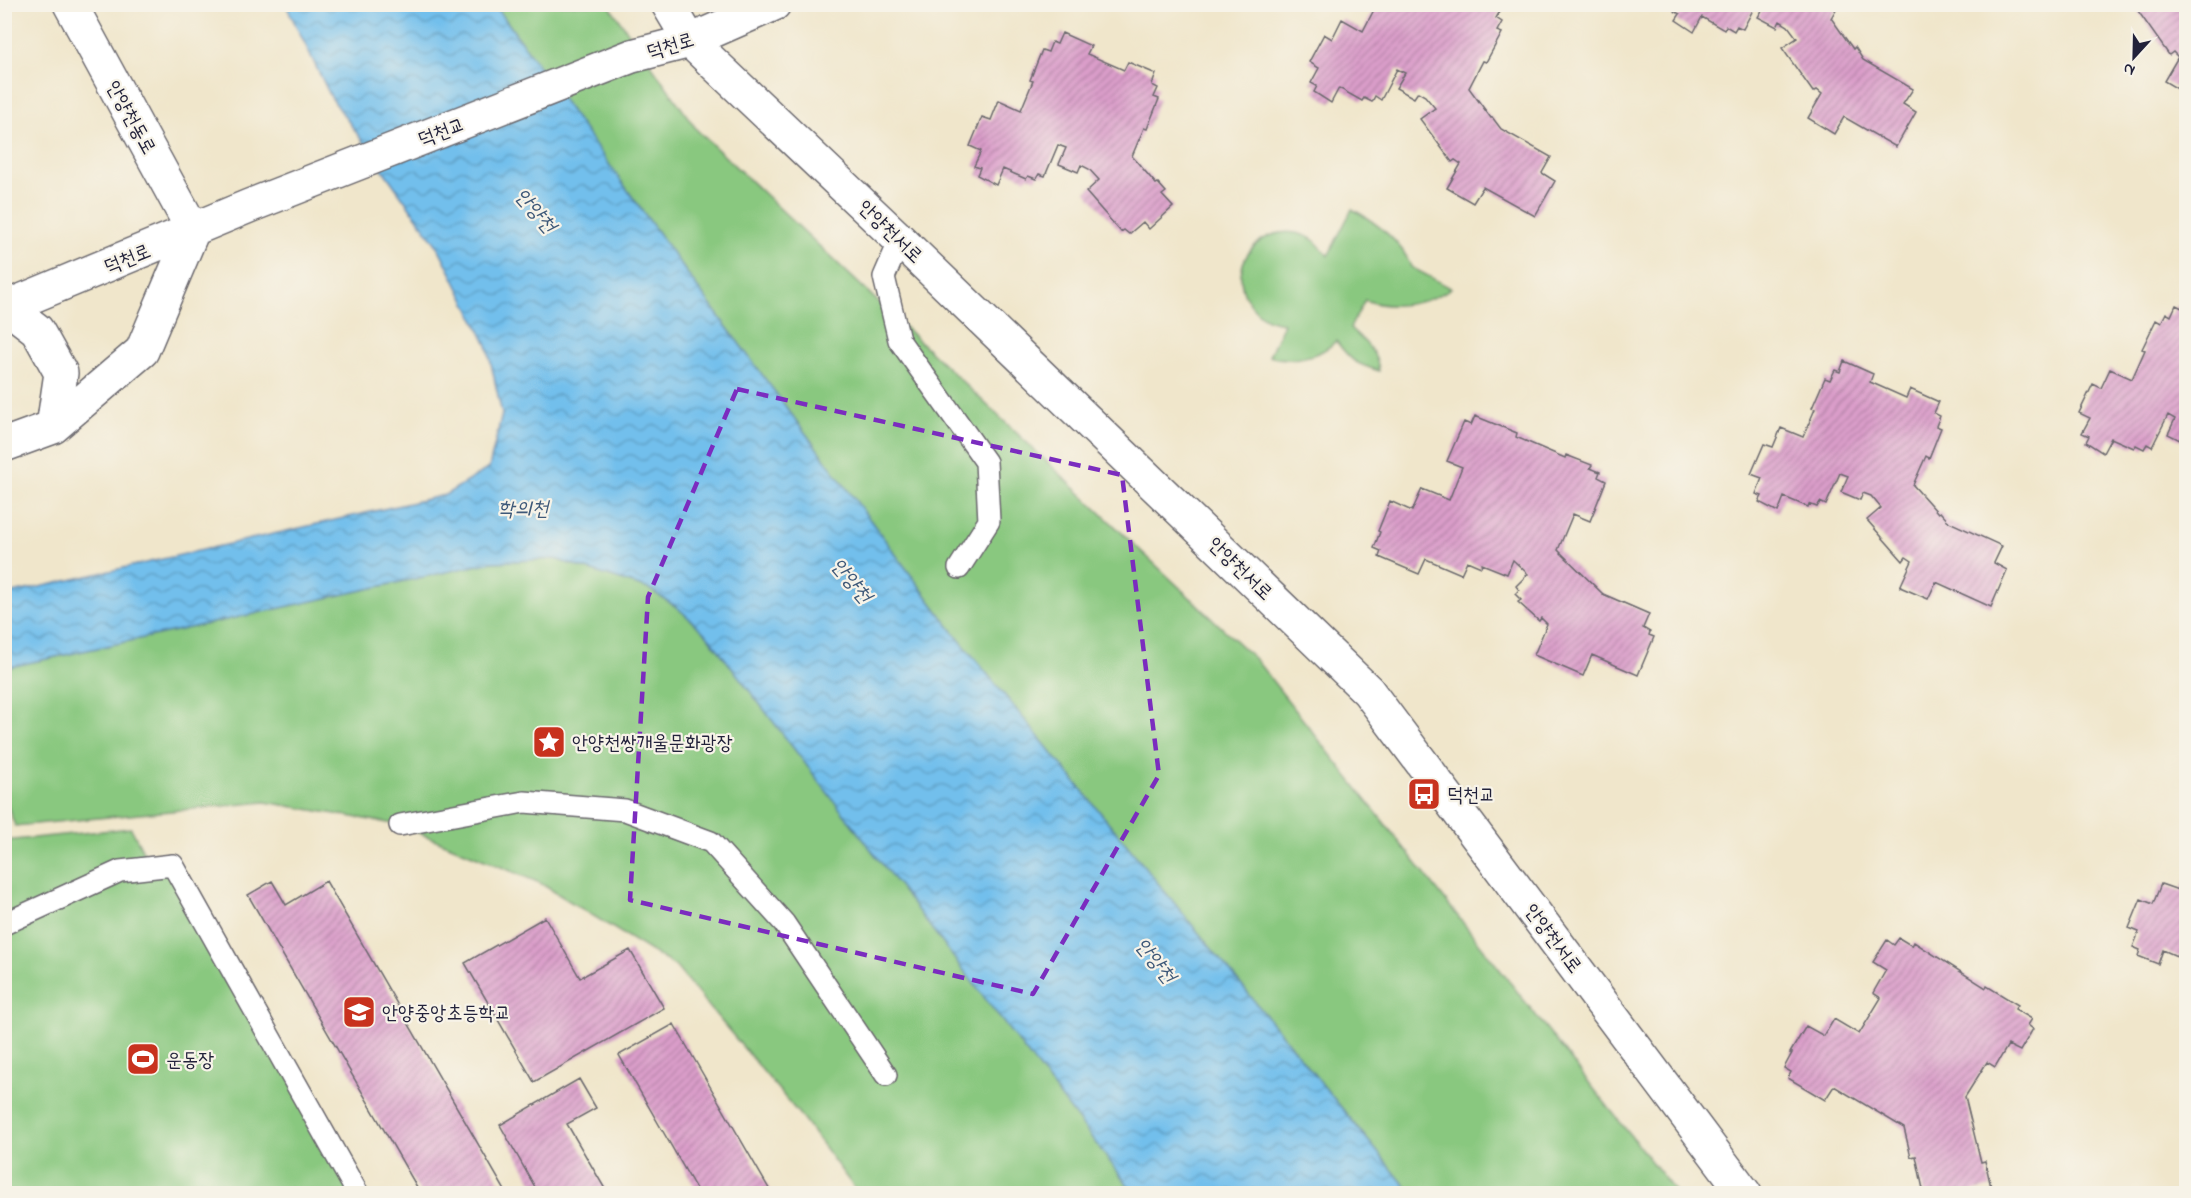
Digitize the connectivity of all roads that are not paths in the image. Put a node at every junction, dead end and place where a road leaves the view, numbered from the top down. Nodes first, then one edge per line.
1 (70, 4) edge
2 (668, 4) edge
3 (774, 4) edge
4 (690, 41) junction
5 (632, 56) joint
6 (249, 206) joint
7 (193, 230) junction
8 (900, 240) junction
9 (6, 308) edge
10 (53, 427) junction
11 (4, 445) edge
12 (959, 568) dead end
13 (400, 825) dead end
14 (4, 924) edge
15 (886, 1075) dead end
16 (358, 1194) edge
17 (1745, 1194) edge

1 - 7 street, 안양천동로
2 - 4 street, 안양천서로
3 - 4 street, 덕천로
4 - 5 street, 덕천로
4 - 8 street, 안양천서로
5 - 6 street, 덕천교
6 - 7 street, 덕천로
7 - 9 street, 덕천로
7 - 10 street
8 - 12 lane
8 - 17 street, 안양천서로
9 - 10 street
10 - 11 street
13 - 15 lane
14 - 16 lane

